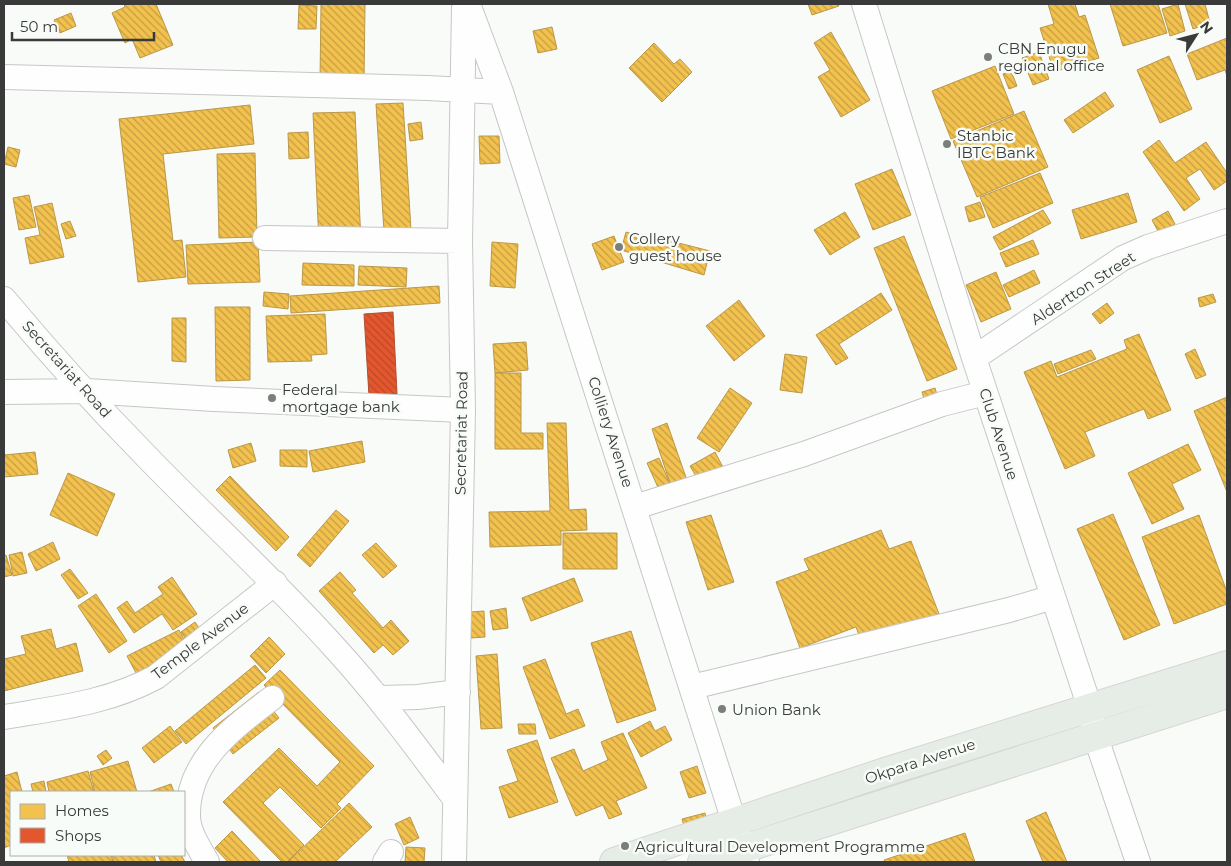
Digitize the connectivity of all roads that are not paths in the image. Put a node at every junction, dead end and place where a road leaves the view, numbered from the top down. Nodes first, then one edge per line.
1 (464, 4) edge
2 (468, 4) edge
3 (868, 5) edge
4 (4, 77) edge
5 (461, 89) junction
6 (501, 92) junction
7 (1227, 221) edge
8 (265, 238) dead end
9 (460, 241) junction
10 (4, 299) edge
11 (974, 358) junction
12 (87, 391) junction
13 (4, 392) edge
14 (986, 393) junction
15 (462, 410) junction
16 (635, 507) junction
17 (275, 583) junction
18 (1053, 597) junction
19 (1227, 666) edge
20 (692, 687) junction
21 (458, 692) junction
22 (1227, 694) edge
23 (272, 698) dead end
24 (380, 698) junction
25 (1090, 708) junction
26 (4, 716) edge
27 (1095, 735) junction
28 (455, 799) junction
29 (734, 822) junction
30 (744, 855) edge
31 (207, 862) edge
32 (454, 862) edge
33 (614, 862) edge
34 (702, 862) edge
35 (1138, 862) edge

1 - 5 street, Secretariat Road
2 - 6 street, Colliery Avenue
3 - 11 street, Club Avenue
4 - 5 street
5 - 6 street
5 - 9 street, Secretariat Road
6 - 16 street, Colliery Avenue
7 - 11 street, Aldertton Street
8 - 9 street
9 - 15 street, Secretariat Road
10 - 12 street, Secretariat Road
11 - 14 street, Club Avenue
12 - 13 street
12 - 15 street
12 - 17 street, Secretariat Road
14 - 16 street
14 - 18 street, Club Avenue
15 - 21 street, Secretariat Road
16 - 20 street, Colliery Avenue
17 - 24 street, Secretariat Road
17 - 26 street, Temple Avenue
18 - 20 street
18 - 25 street, Club Avenue
19 - 25 main road, Okpara Avenue
20 - 29 street, Colliery Avenue
21 - 24 street
21 - 28 street, Secretariat Road
22 - 27 main road, Okpara Avenue
23 - 31 street
24 - 28 street, Secretariat Road
25 - 27 street, Club Avenue
25 - 29 main road, Okpara Avenue
27 - 30 main road, Okpara Avenue
27 - 35 street, Club Avenue
28 - 32 street, Secretariat Road
29 - 30 street, Colliery Avenue
29 - 33 main road, Okpara Avenue
30 - 34 main road, Okpara Avenue

